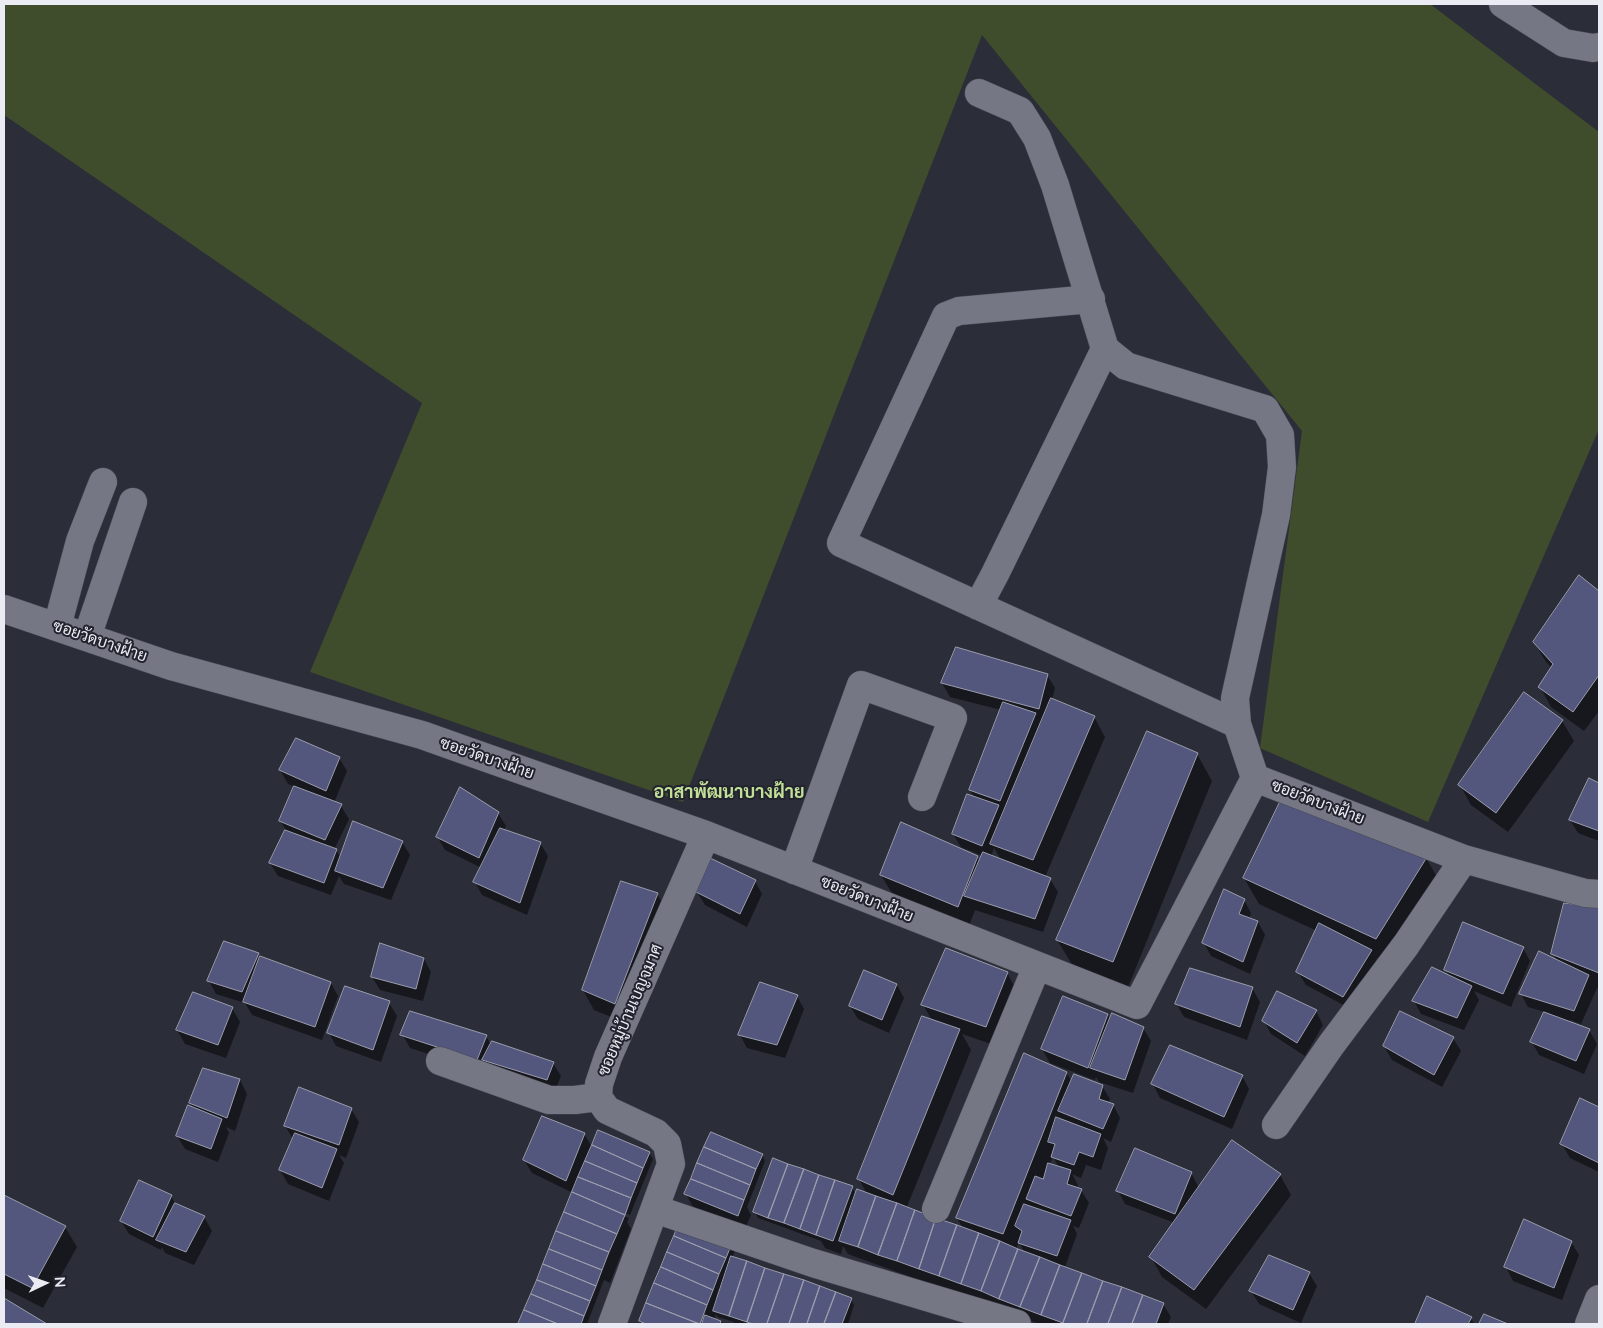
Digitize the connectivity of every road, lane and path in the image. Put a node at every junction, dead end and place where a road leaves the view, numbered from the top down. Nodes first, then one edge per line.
1 (1503, 4) edge
2 (1599, 48) edge
3 (979, 93) dead end
4 (1091, 299) junction
5 (1106, 349) junction
6 (103, 482) dead end
7 (133, 502) dead end
8 (978, 606) junction
9 (4, 609) edge
10 (57, 627) junction
11 (87, 637) junction
12 (1237, 724) junction
13 (1255, 778) junction
14 (922, 797) dead end
15 (706, 835) junction
16 (1464, 859) junction
17 (794, 870) junction
18 (1599, 894) edge
19 (1037, 966) junction
20 (440, 1061) dead end
21 (598, 1097) junction
22 (1276, 1125) dead end
23 (655, 1209) junction
24 (936, 1209) dead end
25 (1599, 1299) edge
26 (612, 1324) edge
27 (1017, 1324) edge
28 (1589, 1324) edge

1 - 2 street
3 - 4 street
4 - 5 street
4 - 8 street
5 - 8 street
5 - 12 street
6 - 10 street
7 - 11 street
8 - 12 street
9 - 10 street, ซอยวัดบางฝ้าย
10 - 11 street, ซอยวัดบางฝ้าย
11 - 15 street, ซอยวัดบางฝ้าย
12 - 13 street
13 - 16 street, ซอยวัดบางฝ้าย
13 - 19 street, ซอยวัดบางฝ้าย
14 - 17 street
15 - 17 street, ซอยวัดบางฝ้าย
15 - 21 street, ซอยหมู่บ้านเบญจมาศ
16 - 18 street, ซอยวัดบางฝ้าย
16 - 22 street
17 - 19 street, ซอยวัดบางฝ้าย
19 - 24 street
20 - 21 street
21 - 23 street, ซอยหมู่บ้านเบญจมาศ
23 - 26 street, ซอยหมู่บ้านเบญจมาศ
23 - 27 street
25 - 28 street

